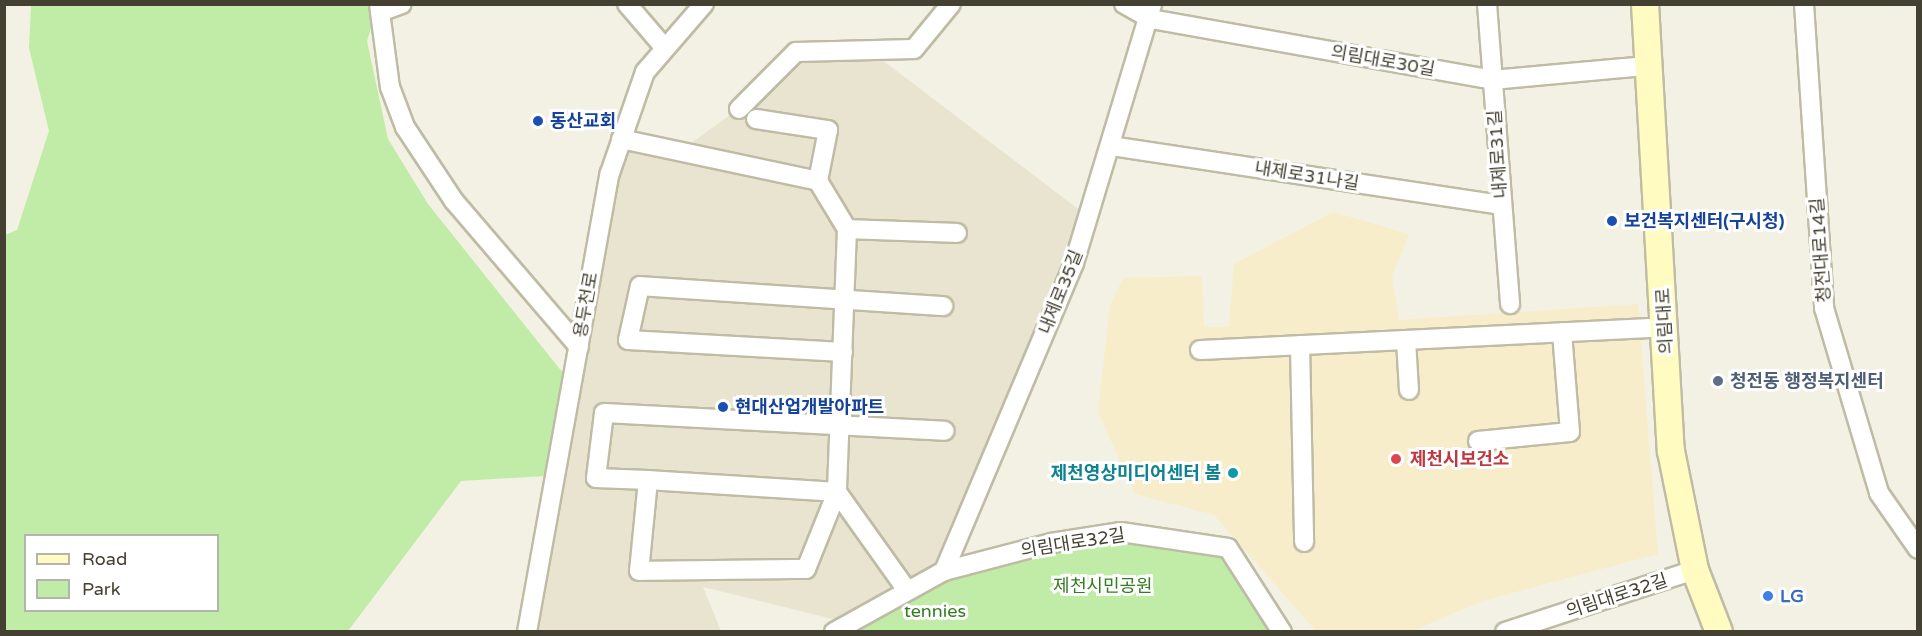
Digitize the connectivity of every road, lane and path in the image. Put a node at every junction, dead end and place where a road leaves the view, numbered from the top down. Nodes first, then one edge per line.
1 (402, 4) edge
2 (627, 4) edge
3 (704, 4) edge
4 (951, 4) edge
5 (1124, 4) edge
6 (1486, 4) edge
7 (1644, 4) edge
8 (1804, 4) edge
9 (380, 8) edge
10 (1151, 12) edge
11 (664, 47) junction
12 (1647, 66) junction
13 (1492, 80) junction
14 (738, 108) dead end
15 (756, 119) dead end
16 (621, 139) junction
17 (1111, 146) junction
18 (818, 181) junction
19 (1502, 205) junction
20 (848, 229) junction
21 (957, 233) dead end
22 (845, 301) junction
23 (1510, 304) dead end
24 (943, 306) dead end
25 (1666, 327) junction
26 (1562, 332) junction
27 (1406, 340) junction
28 (1300, 345) junction
29 (579, 347) junction
30 (1200, 350) dead end
31 (843, 352) junction
32 (1409, 390) dead end
33 (839, 429) junction
34 (945, 431) dead end
35 (1478, 441) dead end
36 (648, 480) junction
37 (837, 492) junction
38 (1304, 542) dead end
39 (1917, 549) edge
40 (1695, 570) junction
41 (944, 571) junction
42 (907, 590) junction
43 (1553, 624) edge
44 (527, 632) edge
45 (834, 632) edge
46 (1282, 632) edge
47 (1505, 632) edge
48 (1719, 632) edge

1 - 9 street
2 - 11 street
3 - 11 street, 용두천로
4 - 14 street
5 - 10 street, 의림대로30길
6 - 13 street, 내제로31길
7 - 12 street, 의림대로
8 - 39 street, 청전대로14길
9 - 29 street
10 - 13 street, 의림대로30길
10 - 17 street, 내제로35길
11 - 16 street, 용두천로
12 - 13 street, 의림대로30길
12 - 25 street, 의림대로
13 - 19 street, 내제로31길
15 - 18 street
16 - 18 street
16 - 29 street, 용두천로
17 - 19 street, 내제로31나길
17 - 41 street, 내제로35길
18 - 20 street
19 - 23 street, 내제로31길
20 - 21 street
20 - 22 street
22 - 24 street
22 - 31 street
22 - 31 street
25 - 26 street
25 - 40 street, 의림대로
26 - 27 street
26 - 35 street
27 - 28 street
27 - 32 street
28 - 30 street
28 - 38 street
29 - 44 street, 용두천로
31 - 33 street
33 - 34 street
33 - 36 street
33 - 37 street
36 - 37 street
36 - 37 street
37 - 42 street
40 - 43 street, 의림대로32길
40 - 48 street, 의림대로
41 - 42 street, 의림대로32길
41 - 46 street, 의림대로32길
42 - 45 street, 의림대로32길
43 - 47 street, 의림대로32길

